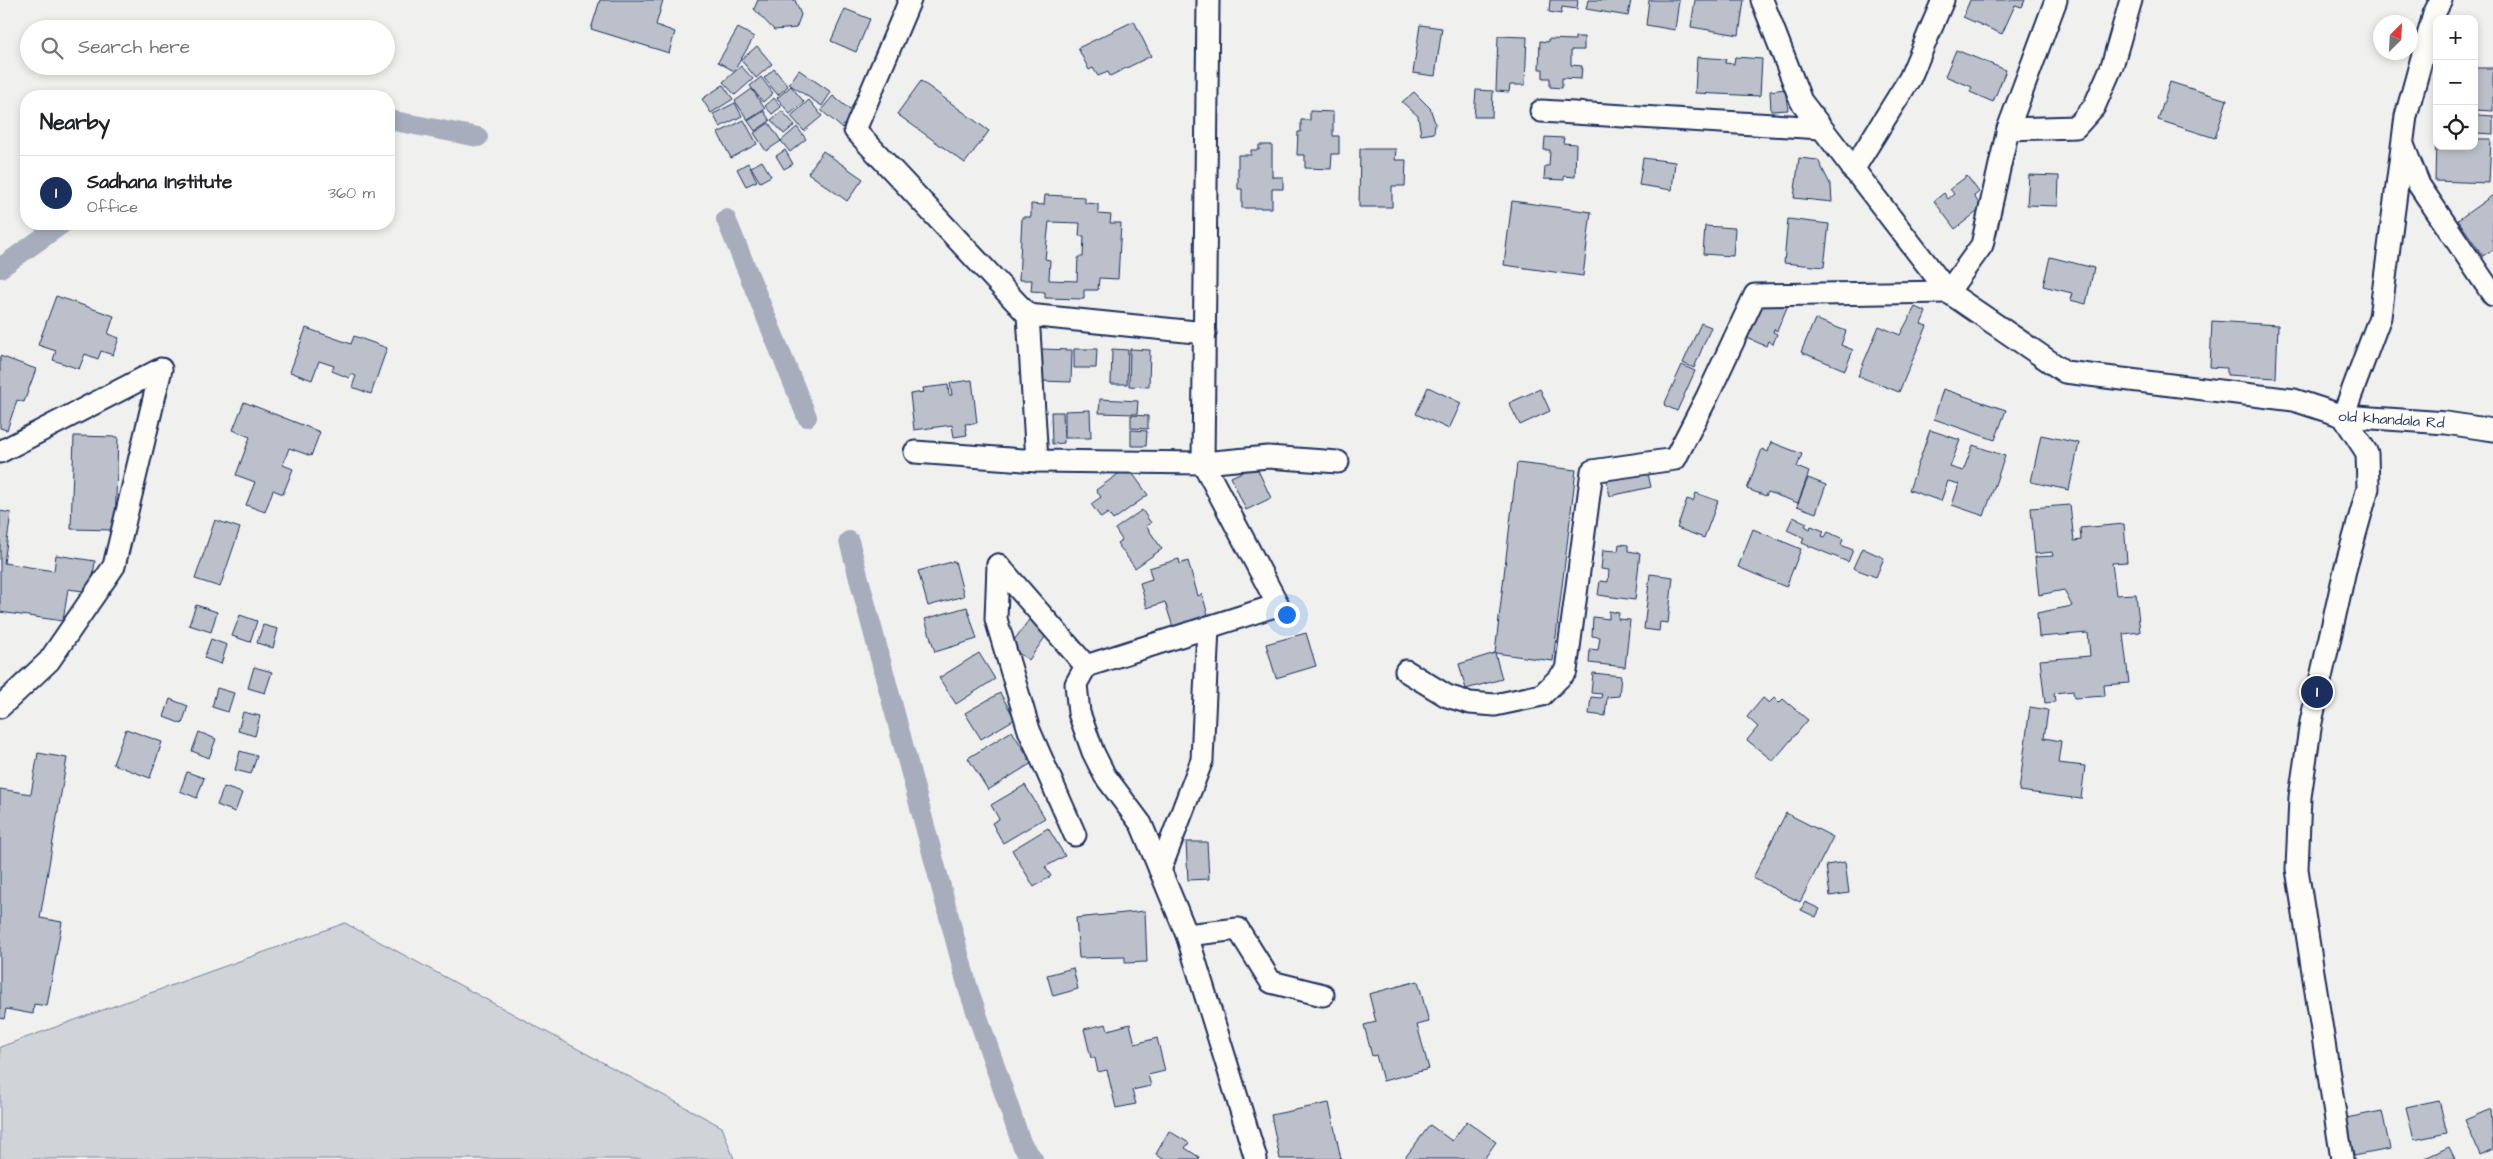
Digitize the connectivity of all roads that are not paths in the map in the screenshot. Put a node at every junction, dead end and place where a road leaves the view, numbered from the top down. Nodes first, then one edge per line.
1 (910, 0) edge
2 (1208, 0) edge
3 (1762, 0) edge
4 (1943, 0) edge
5 (2056, 0) edge
6 (2131, 0) edge
7 (2441, 0) edge
8 (1541, 111) dead end
9 (1821, 128) junction
10 (2008, 129) junction
11 (2402, 145) junction
12 (1853, 170) junction
13 (1948, 292) junction
14 (2493, 295) edge
15 (1028, 315) junction
16 (1205, 333) junction
17 (2343, 416) junction
18 (2493, 430) edge
19 (0, 452) edge
20 (915, 452) dead end
21 (1037, 461) junction
22 (1338, 462) dead end
23 (1202, 463) junction
24 (1208, 627) junction
25 (1086, 666) junction
26 (1406, 670) dead end
27 (0, 707) edge
28 (1075, 835) dead end
29 (1160, 870) junction
30 (1187, 934) junction
31 (1323, 996) dead end
32 (1256, 1159) edge
33 (2342, 1159) edge

1 - 15 street
2 - 16 street
3 - 9 street, old khandala Rd
4 - 12 street
5 - 10 street
6 - 10 street
7 - 11 street
8 - 9 street
9 - 12 street, old khandala Rd
10 - 13 street
11 - 14 street
11 - 17 street
12 - 13 street, old khandala Rd
13 - 17 street, old khandala Rd
13 - 26 street
15 - 16 street
15 - 21 street
16 - 23 street
17 - 18 street, old khandala Rd
17 - 33 street
19 - 27 street
20 - 21 street
21 - 23 street
22 - 23 street
23 - 24 street
24 - 25 street
24 - 29 street
25 - 28 street
25 - 29 street
29 - 30 street
30 - 31 street
30 - 32 street

